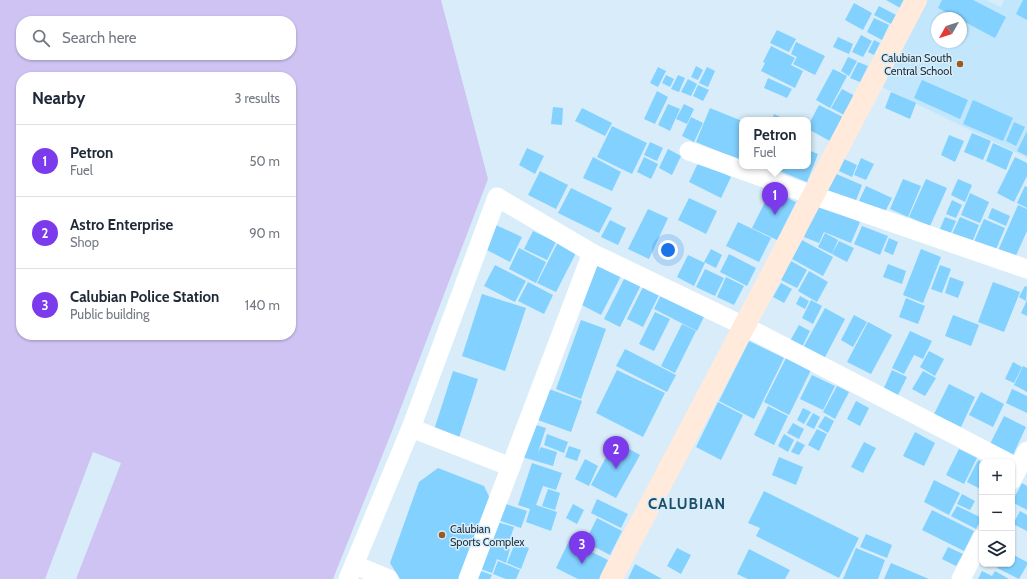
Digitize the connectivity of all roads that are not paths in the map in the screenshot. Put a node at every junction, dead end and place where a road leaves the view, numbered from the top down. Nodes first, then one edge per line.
1 (916, 0) edge
2 (689, 151) dead end
3 (739, 169) edge
4 (739, 169) edge
5 (812, 195) junction
6 (592, 253) junction
7 (1027, 269) edge
8 (744, 326) junction
9 (411, 428) junction
10 (1027, 451) edge
11 (996, 459) edge
12 (511, 467) junction
13 (1015, 469) edge
14 (979, 544) edge
15 (352, 572) edge
16 (389, 579) edge
17 (468, 579) edge
18 (611, 579) edge
19 (961, 579) edge

1 - 5 street
2 - 4 street
3 - 5 street
5 - 7 street
5 - 8 street
6 - 8 street
6 - 9 street
6 - 12 street
8 - 11 street
8 - 18 street
9 - 12 street
9 - 15 street
10 - 13 street
12 - 17 street
14 - 19 street
15 - 16 street

